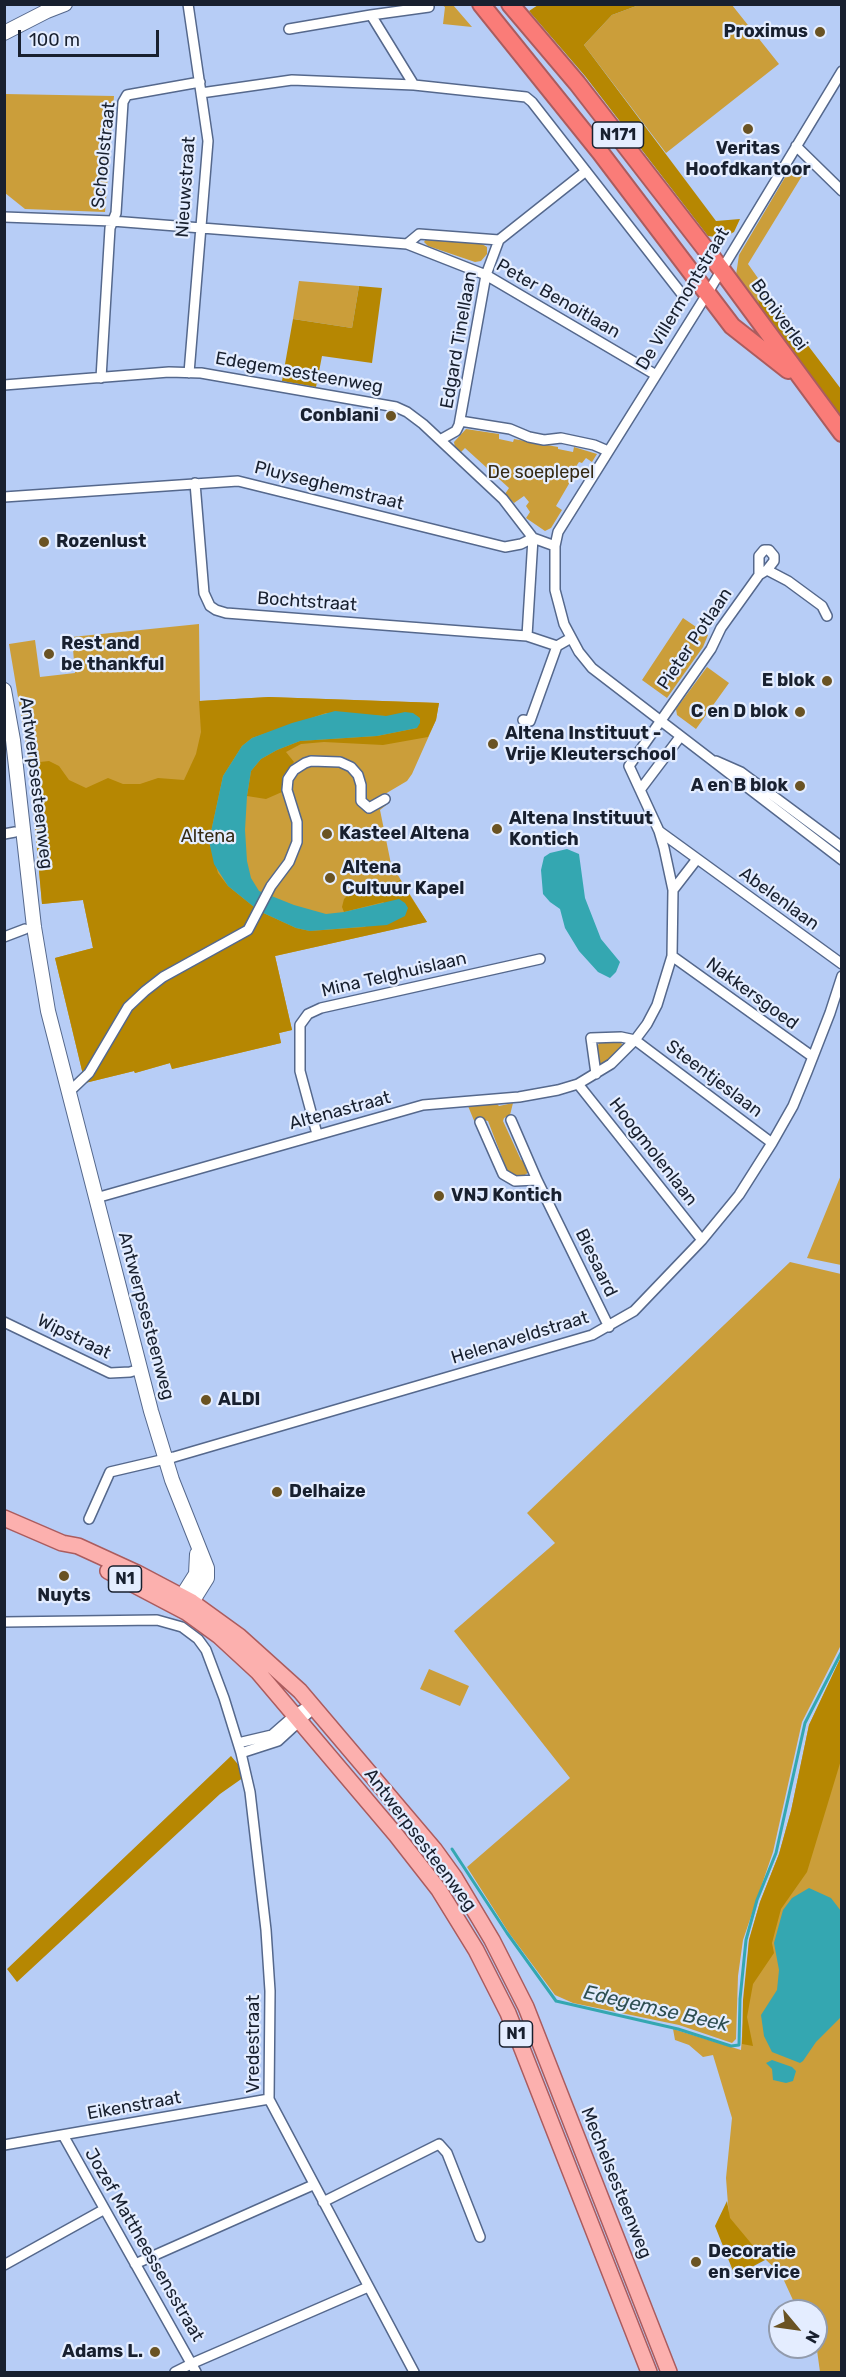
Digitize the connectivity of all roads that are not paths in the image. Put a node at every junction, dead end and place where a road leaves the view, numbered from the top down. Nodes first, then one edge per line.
1 (65, 4) edge
2 (188, 4) edge
3 (481, 4) edge
4 (510, 4) edge
5 (429, 7) dead end
6 (371, 15) junction
7 (288, 29) dead end
8 (4, 33) edge
9 (842, 71) edge
10 (200, 82) junction
11 (414, 85) junction
12 (201, 93) junction
13 (796, 146) junction
14 (586, 171) junction
15 (842, 191) edge
16 (4, 217) edge
17 (112, 221) junction
18 (201, 227) junction
19 (499, 240) junction
20 (406, 244) junction
21 (721, 269) junction
22 (486, 275) junction
23 (681, 293) dead end
24 (707, 294) junction
25 (189, 373) junction
26 (656, 375) junction
27 (101, 378) junction
28 (805, 384) junction
29 (4, 385) edge
30 (460, 421) junction
31 (842, 433) edge
32 (440, 440) junction
33 (608, 451) junction
34 (195, 483) junction
35 (4, 497) edge
36 (533, 538) junction
37 (555, 546) junction
38 (774, 561) junction
39 (763, 573) junction
40 (788, 581) junction
41 (827, 616) dead end
42 (527, 636) junction
43 (571, 639) junction
44 (557, 646) junction
45 (4, 690) edge
46 (523, 720) dead end
47 (660, 721) junction
48 (680, 737) junction
49 (708, 758) junction
50 (640, 790) junction
51 (385, 799) dead end
52 (659, 831) junction
53 (15, 832) dead end
54 (4, 834) edge
55 (842, 846) edge
56 (697, 859) junction
57 (842, 860) edge
58 (674, 890) junction
59 (25, 929) dead end
60 (4, 937) edge
61 (672, 956) junction
62 (540, 959) dead end
63 (842, 964) edge
64 (842, 976) edge
65 (635, 1040) junction
66 (813, 1058) junction
67 (596, 1074) junction
68 (578, 1084) junction
69 (69, 1092) junction
70 (511, 1120) dead end
71 (480, 1122) dead end
72 (317, 1134) junction
73 (772, 1143) junction
74 (537, 1180) junction
75 (96, 1198) junction
76 (702, 1240) junction
77 (4, 1322) edge
78 (609, 1327) junction
79 (135, 1370) junction
80 (166, 1459) junction
81 (4, 1518) edge
82 (89, 1519) dead end
83 (183, 1604) junction
84 (4, 1623) edge
85 (313, 1706) junction
86 (299, 1718) junction
87 (238, 1743) junction
88 (241, 1753) junction
89 (526, 2007) joint
90 (269, 2098) junction
91 (63, 2135) junction
92 (4, 2145) edge
93 (313, 2185) junction
94 (323, 2202) junction
95 (103, 2210) junction
96 (480, 2237) dead end
97 (135, 2264) junction
98 (4, 2265) edge
99 (368, 2287) junction
100 (192, 2363) junction
101 (175, 2373) edge
102 (196, 2373) edge
103 (414, 2373) edge
104 (649, 2373) edge
105 (669, 2373) edge

1 - 8 street
2 - 10 street, Nieuwstraat
3 - 24 highway, N171
4 - 21 highway, N171
5 - 6 street
6 - 7 street
6 - 11 street
9 - 13 street, De Villermontstraat
10 - 12 street, Nieuwstraat
10 - 17 street, Schoolstraat
11 - 12 street
11 - 14 street
12 - 18 street, Nieuwstraat
13 - 15 street
13 - 21 street, De Villermontstraat
14 - 19 street
14 - 23 street
16 - 17 street, Peter Benoitlaan
17 - 18 street, Peter Benoitlaan
17 - 27 street
18 - 20 street, Peter Benoitlaan
18 - 25 street, Nieuwstraat
19 - 20 street, Peter Benoitlaan
19 - 22 street, Edgard Tinellaan
20 - 22 street, Peter Benoitlaan
21 - 24 street, De Villermontstraat
21 - 28 highway, Boniverlei / N171
22 - 26 street, Peter Benoitlaan
22 - 30 street, Edgard Tinellaan
24 - 26 street, De Villermontstraat
24 - 28 highway, Boniverlei / N171
25 - 27 street, Edegemsesteenweg
25 - 32 street, Edegemsesteenweg
26 - 33 street, De Villermontstraat
27 - 29 street, Edegemsesteenweg
28 - 31 highway, Boniverlei / N171
30 - 32 street, Edgard Tinellaan
30 - 33 street
32 - 36 street, Edegemsesteenweg
33 - 37 street, De Villermontstraat
34 - 35 street, Pluyseghemstraat
34 - 36 street, Pluyseghemstraat
34 - 42 street, Bochtstraat
36 - 37 street
36 - 42 street
37 - 43 street
38 - 39 street, Pieter Potlaan
38 - 39 street, Pieter Potlaan
38 - 40 street
39 - 40 street
39 - 47 street, Pieter Potlaan
40 - 41 street
42 - 44 street
43 - 44 street
43 - 47 street
44 - 46 street
45 - 69 street, Antwerpsesteenweg
47 - 48 street
47 - 50 street, Altenastraat
48 - 49 street
48 - 50 street
49 - 55 street
49 - 57 street
50 - 52 street, Altenastraat
51 - 69 street
52 - 56 street, Abelenlaan
52 - 58 street, Altenastraat
53 - 54 street
56 - 58 street
56 - 63 street, Abelenlaan
58 - 61 street, Altenastraat
59 - 60 street
61 - 65 street, Altenastraat
61 - 66 street, Nakkersgoed
62 - 72 street, Mina Telghuislaan
64 - 66 street, Helenaveldstraat
65 - 67 street, Altenastraat
65 - 67 street
65 - 73 street, Steentjeslaan
66 - 73 street, Helenaveldstraat
67 - 68 street, Altenastraat
68 - 72 street, Altenastraat
68 - 76 street, Hoogmolenlaan
69 - 75 street, Antwerpsesteenweg
70 - 74 street, Biesaard
71 - 74 street
72 - 75 street, Altenastraat
73 - 76 street, Helenaveldstraat
74 - 78 street, Biesaard
75 - 79 street, Antwerpsesteenweg
76 - 78 street, Helenaveldstraat
77 - 79 street, Wipstraat
78 - 80 street, Helenaveldstraat
79 - 80 street, Antwerpsesteenweg
80 - 82 street, Helenaveldstraat
80 - 83 street, Antwerpsesteenweg
81 - 83 main road, N1
83 - 85 main road, Antwerpsesteenweg / N1
83 - 86 main road, Antwerpsesteenweg / N1
84 - 87 street, Vredestraat
85 - 86 street
85 - 89 main road, Antwerpsesteenweg / N1
86 - 87 street
86 - 88 street
86 - 104 main road, Antwerpsesteenweg / N1
87 - 88 street, Vredestraat
88 - 90 street, Vredestraat
89 - 105 main road, Mechelsesteenweg / N1
90 - 91 street, Eikenstraat
90 - 93 street, Vredestraat
91 - 92 street, Eikenstraat
91 - 95 street, Jozef Mattheessensstraat
93 - 94 street, Vredestraat
93 - 97 street
94 - 96 street
94 - 99 street, Vredestraat
95 - 97 street, Jozef Mattheessensstraat
95 - 98 street
97 - 100 street, Jozef Mattheessensstraat
99 - 100 street
99 - 103 street, Vredestraat
100 - 101 street
100 - 102 street, Jozef Mattheessensstraat

